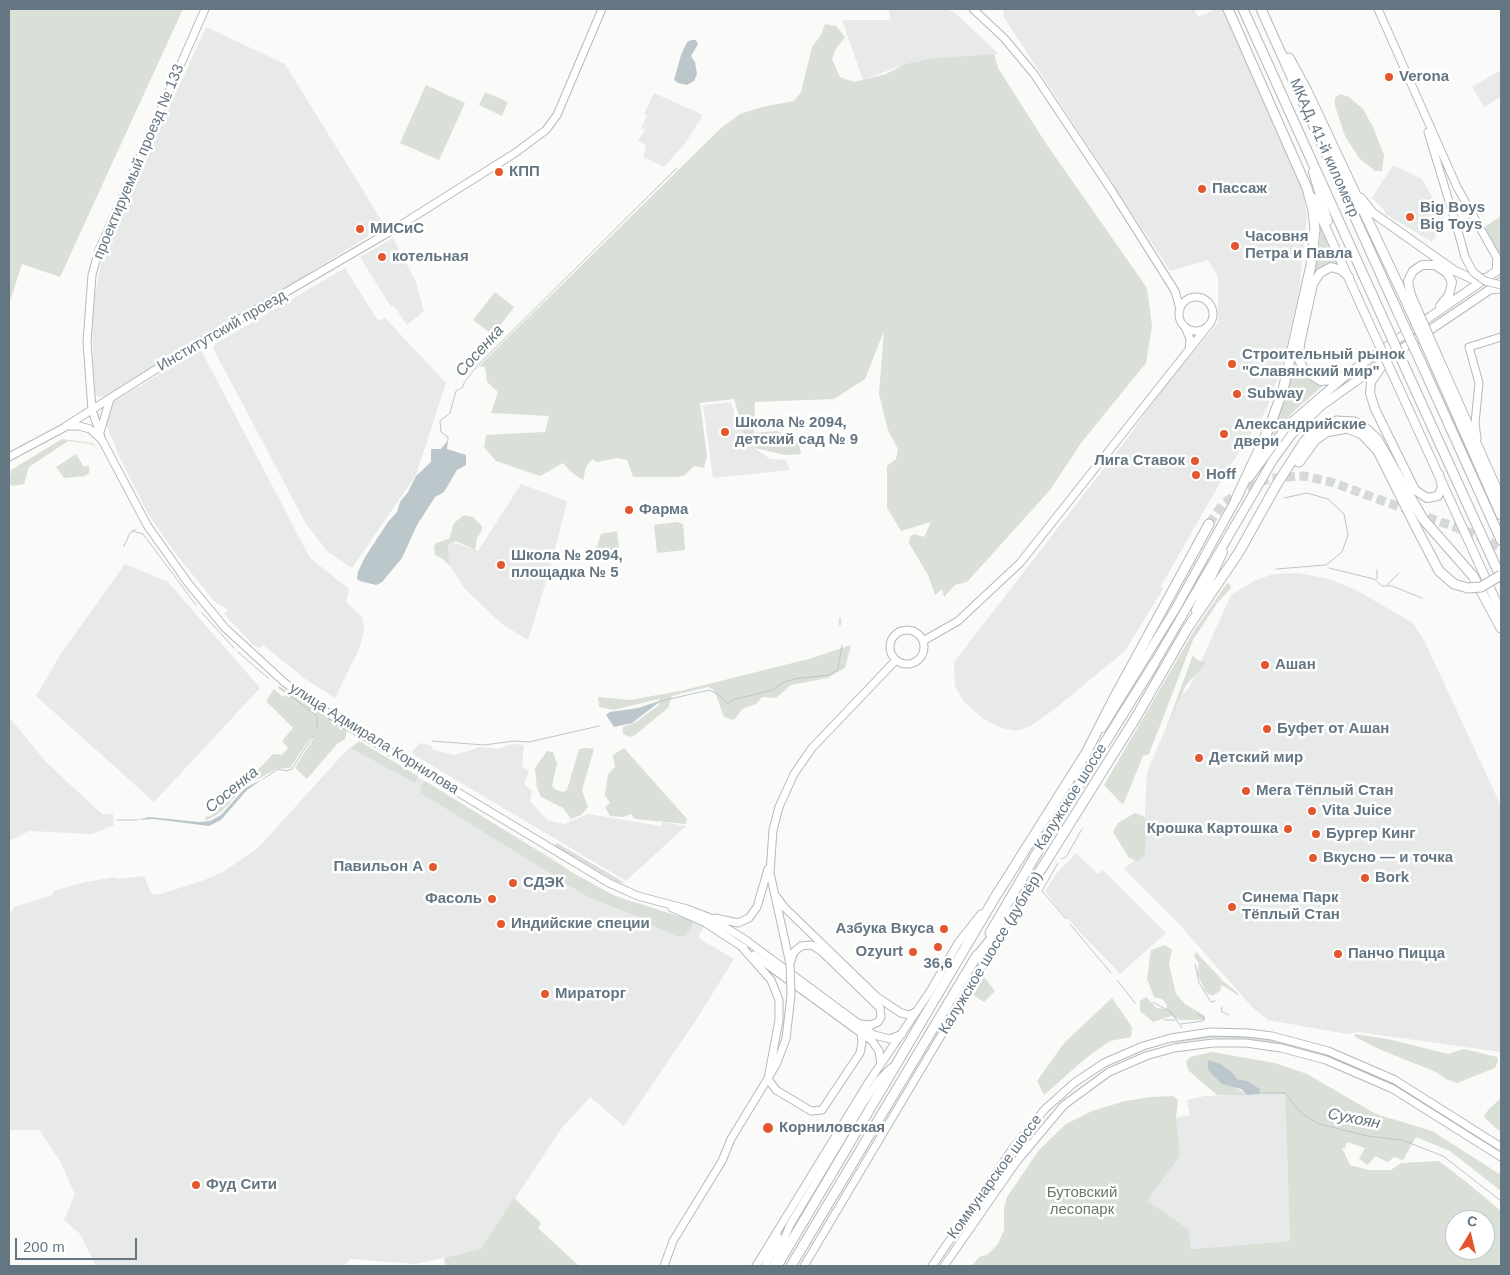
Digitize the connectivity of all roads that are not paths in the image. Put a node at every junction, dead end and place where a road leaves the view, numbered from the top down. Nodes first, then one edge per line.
1 (205, 9) edge
2 (602, 9) edge
3 (973, 9) edge
4 (1228, 9) edge
5 (1243, 9) edge
6 (1261, 9) edge
7 (1378, 9) edge
8 (1270, 28) junction
9 (1424, 117) junction
10 (1304, 144) junction
11 (1348, 179) junction
12 (1307, 188) junction
13 (1339, 253) junction
14 (1499, 259) edge
15 (1496, 272) edge
16 (1349, 278) junction
17 (1501, 286) edge
18 (1175, 291) junction
19 (1195, 297) junction
20 (1408, 297) junction
21 (1180, 309) junction
22 (1432, 315) junction
23 (1184, 325) junction
24 (1207, 327) junction
25 (1501, 337) edge
26 (1189, 353) junction
27 (1387, 359) junction
28 (1436, 361) junction
29 (1350, 372) junction
30 (91, 391) junction
31 (112, 397) junction
32 (92, 410) junction
33 (61, 428) junction
34 (101, 438) junction
35 (1480, 451) junction
36 (9, 457) edge
37 (1439, 474) junction
38 (1501, 498) edge
39 (1236, 500) junction
40 (1244, 505) junction
41 (1501, 515) edge
42 (1209, 524) tunnel mouth
43 (1500, 536) edge
44 (1244, 544) junction
45 (1501, 576) edge
46 (1501, 612) edge
47 (1501, 628) edge
48 (1187, 630) junction
49 (923, 641) junction
50 (896, 660) junction
51 (1154, 664) joint
52 (1086, 753) junction
53 (770, 859) junction
54 (773, 892) junction
55 (994, 898) junction
56 (654, 901) junction
57 (1020, 903) junction
58 (708, 917) junction
59 (740, 945) junction
60 (975, 959) junction
61 (790, 964) junction
62 (919, 1009) junction
63 (861, 1024) junction
64 (861, 1033) junction
65 (902, 1034) junction
66 (897, 1063) junction
67 (881, 1064) junction
68 (768, 1079) junction
69 (1501, 1147) edge
70 (1501, 1158) edge
71 (791, 1209) junction
72 (664, 1266) edge
73 (756, 1266) edge
74 (765, 1266) edge
75 (773, 1266) edge
76 (777, 1266) edge
77 (791, 1266) edge
78 (804, 1266) edge
79 (932, 1266) edge
80 (944, 1266) edge

1 - 30 street, проектируемый проезд № 133
2 - 31 street, Институтский проезд
3 - 18 street
4 - 12 highway
5 - 10 highway, МКАД, 41-й километр
6 - 8 highway
7 - 9 street
8 - 11 highway
8 - 43 highway, МКАД, 41-й километр, bridge
9 - 14 street
9 - 17 street, bridge
10 - 13 main road
10 - 45 highway, МКАД, 41-й километр, bridge
11 - 15 main road
11 - 20 highway
12 - 13 main road
12 - 39 highway
13 - 16 main road
14 - 15 street
15 - 22 main road
16 - 29 main road
16 - 37 main road, bridge
17 - 27 main road, Калужское шоссе
18 - 19 street
18 - 21 street
19 - 21 street
19 - 24 street
20 - 22 main road
20 - 28 highway, bridge
20 - 28 main road, bridge
21 - 23 street
22 - 29 main road
23 - 24 street
23 - 26 street
24 - 26 street
25 - 35 street
26 - 49 street
27 - 37 main road
27 - 40 main road, Калужское шоссе
28 - 35 main road
28 - 41 highway
29 - 39 main road, Калужское шоссе
30 - 31 street
30 - 32 street, проектируемый проезд № 133
31 - 32 street, Институтский проезд
31 - 34 street
32 - 33 street, Институтский проезд
32 - 34 street, улица Адмирала Корнилова
33 - 34 street
33 - 36 street
34 - 56 street, улица Адмирала Корнилова
35 - 38 main road
37 - 46 main road
39 - 52 main road, Калужское шоссе
40 - 48 main road, Калужское шоссе (дублёр)
40 - 51 main road, Калужское шоссе
42 - 52 highway
44 - 45 highway, bridge
44 - 47 highway
44 - 48 highway
48 - 57 highway, Калужское шоссе (дублёр)
49 - 50 street
49 - 50 street
50 - 53 street
51 - 60 highway, Калужское шоссе
52 - 55 highway, Калужское шоссе
53 - 54 street
53 - 58 street
54 - 61 street
54 - 62 street
55 - 62 street, Калужское шоссе (дублёр)
55 - 66 highway, Калужское шоссе
56 - 58 street, улица Адмирала Корнилова
56 - 59 street
57 - 60 highway
57 - 78 street, Калужское шоссе (дублёр)
58 - 63 street
59 - 64 street
59 - 68 street
60 - 77 highway, Калужское шоссе
61 - 63 street
61 - 68 street, bridge
62 - 65 street, Калужское шоссе (дублёр)
63 - 65 street
64 - 67 street
64 - 68 street
65 - 67 street, Калужское шоссе (дублёр)
66 - 75 street
66 - 76 highway, Калужское шоссе
67 - 71 street, Калужское шоссе (дублёр)
68 - 72 street
69 - 79 street, Коммунарское шоссе
70 - 80 street, Коммунарское шоссе
71 - 73 street, Калужское шоссе (дублёр)
71 - 74 street

